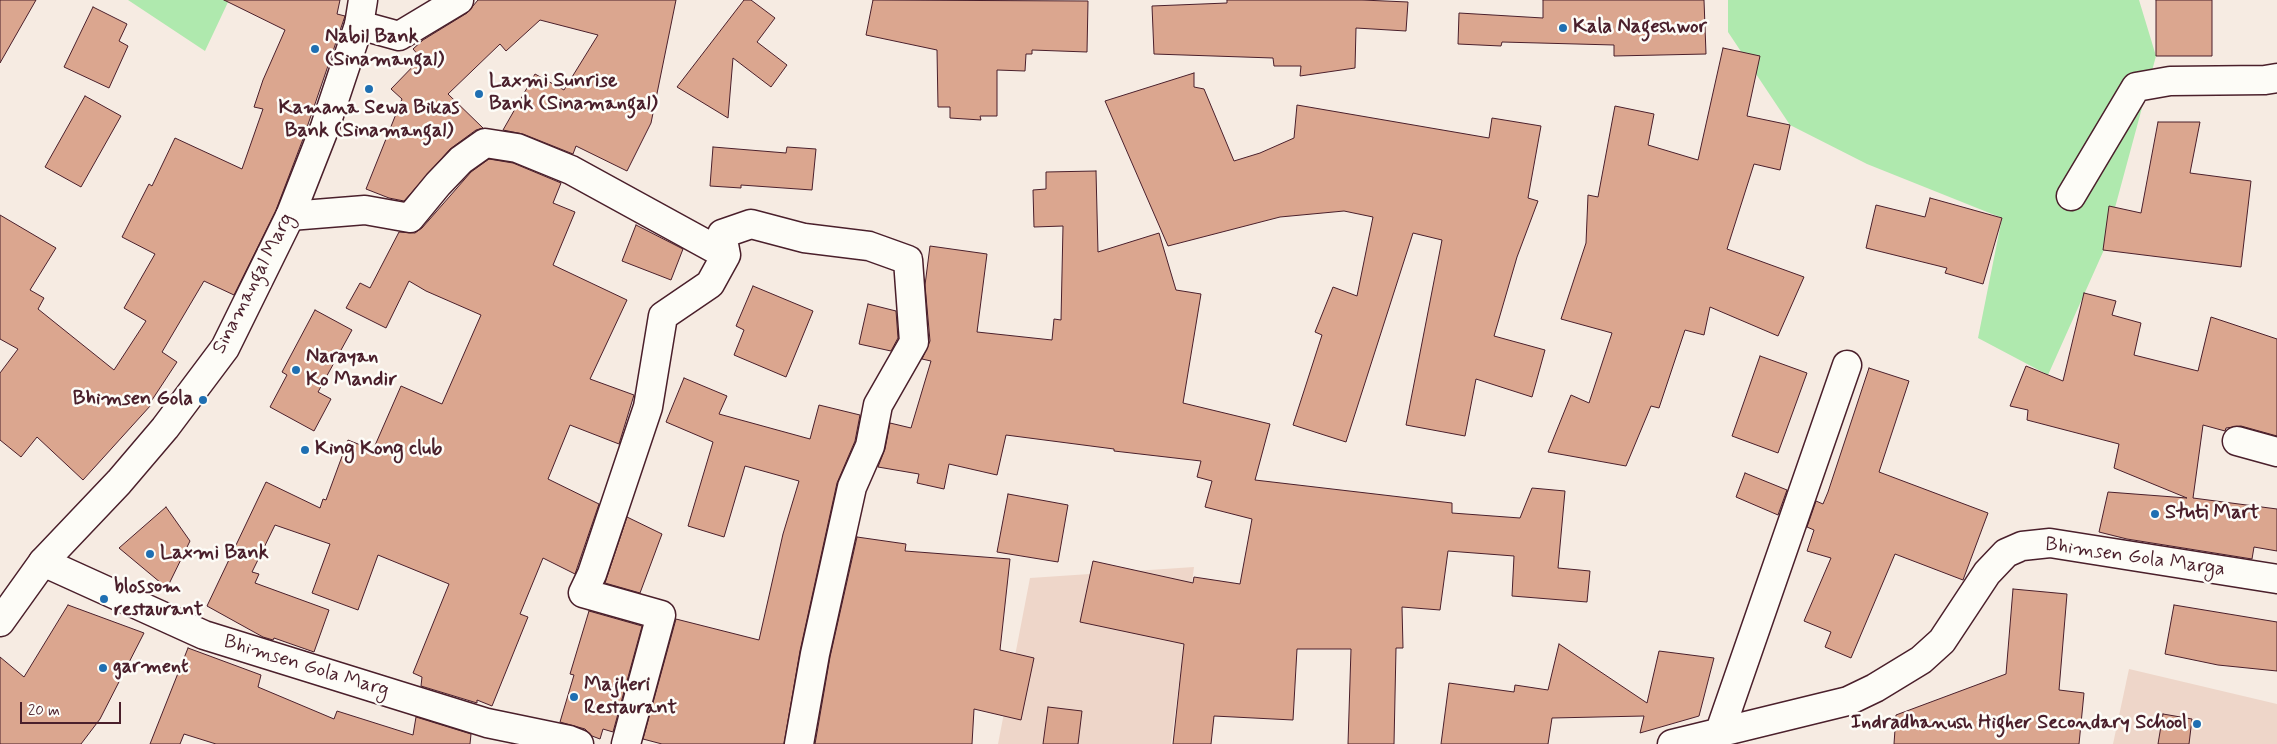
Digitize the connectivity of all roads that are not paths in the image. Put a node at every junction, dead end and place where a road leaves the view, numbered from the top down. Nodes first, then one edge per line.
1 (459, 0) edge
2 (361, 12) edge
3 (2277, 78) edge
4 (2071, 196) dead end
5 (290, 216) junction
6 (726, 255) junction
7 (1848, 365) dead end
8 (2237, 440) dead end
9 (2277, 452) edge
10 (43, 562) junction
11 (2277, 579) edge
12 (0, 622) edge
13 (1720, 731) junction
14 (1766, 732) edge
15 (578, 744) edge
16 (626, 744) edge
17 (799, 744) edge
18 (1672, 744) edge

1 - 2 street
2 - 5 street, Sinamangal Marg
3 - 4 street
5 - 6 street
5 - 10 street, Sinamangal Marg
6 - 16 street
6 - 17 street
7 - 13 street
8 - 9 street
10 - 12 street, Sinamangal Marg
10 - 15 street, Bhimsen Gola Marg
11 - 14 street, Bhimsen Gola Marga
13 - 14 street, Bhimsen Gola Marga
13 - 18 street, Bhimsen Gola Marga

